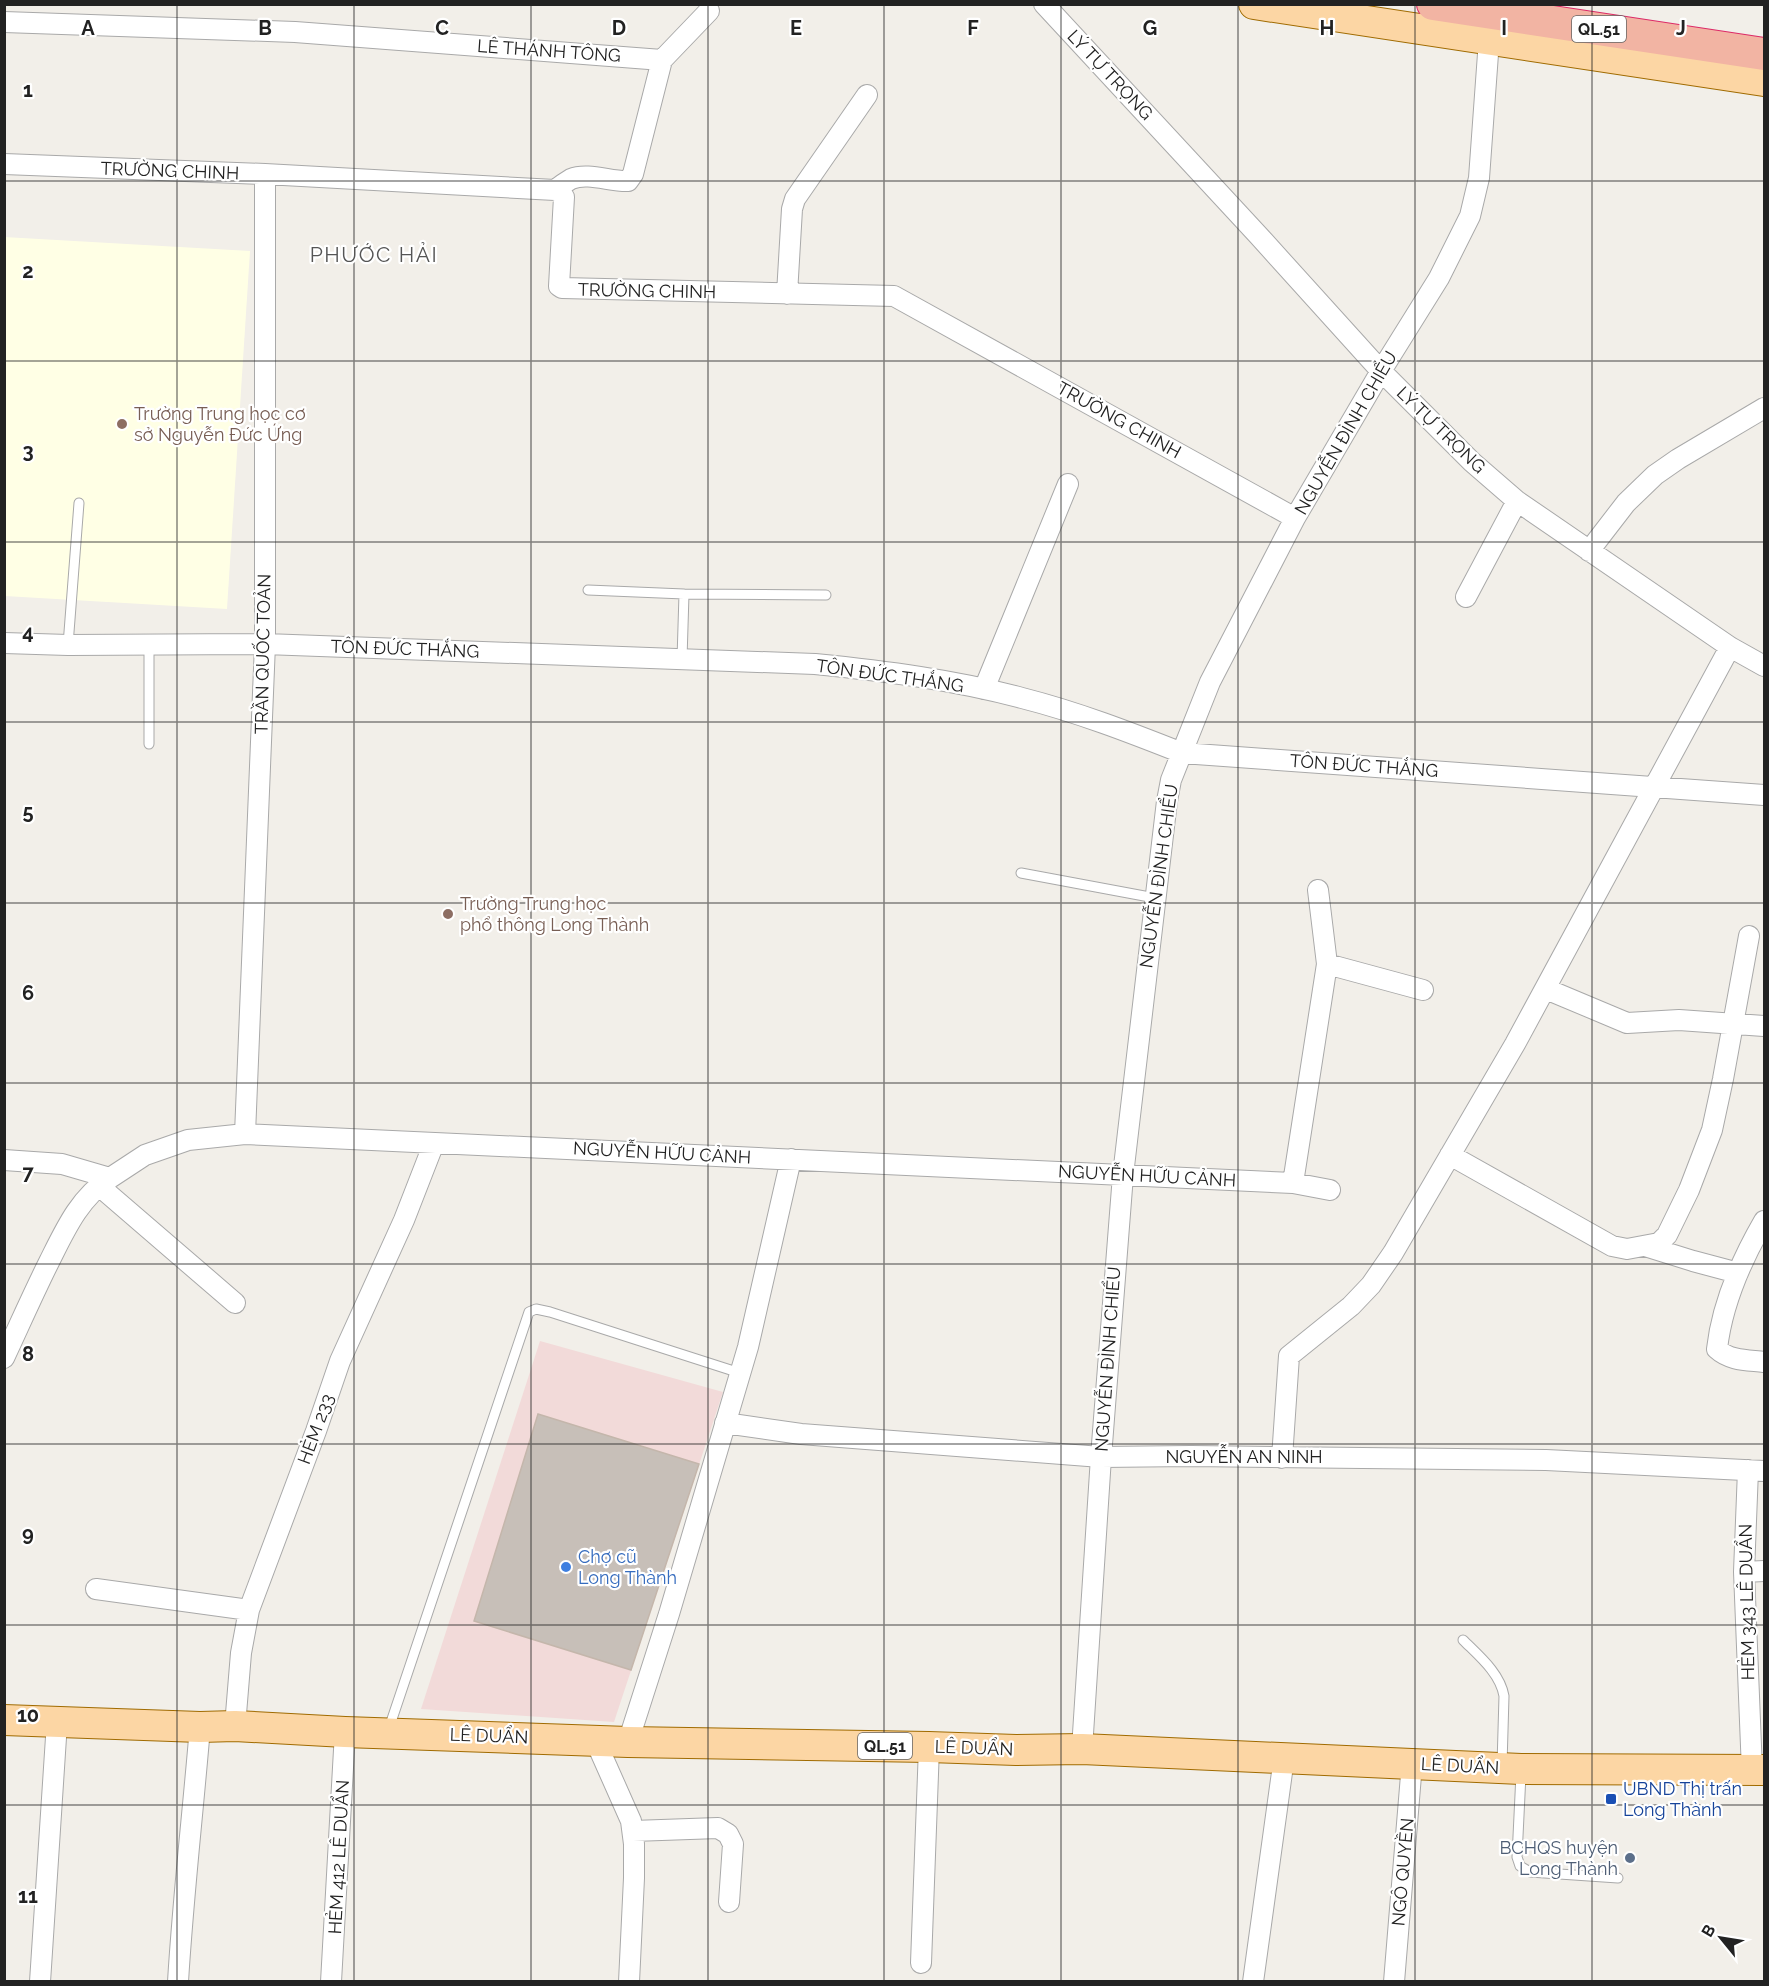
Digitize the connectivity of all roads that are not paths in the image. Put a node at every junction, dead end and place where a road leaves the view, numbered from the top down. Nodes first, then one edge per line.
1 (1044, 4) edge
2 (1254, 4) edge
3 (1433, 4) edge
4 (709, 11) dead end
5 (4, 22) edge
6 (1490, 27) junction
7 (1764, 54) edge
8 (662, 60) junction
9 (1764, 81) edge
10 (867, 94) dead end
11 (4, 164) edge
12 (265, 174) junction
13 (555, 190) junction
14 (787, 294) junction
15 (1381, 371) junction
16 (1764, 408) edge
17 (1068, 484) dead end
18 (1517, 501) junction
19 (79, 503) dead end
20 (1295, 518) junction
21 (1589, 551) junction
22 (588, 590) dead end
23 (684, 594) junction
24 (826, 595) dead end
25 (1467, 597) dead end
26 (4, 643) edge
27 (149, 644) junction
28 (265, 644) junction
29 (68, 645) junction
30 (1730, 647) junction
31 (682, 659) junction
32 (1764, 666) edge
33 (984, 689) junction
34 (150, 744) dead end
35 (1182, 753) junction
36 (1654, 787) junction
37 (1764, 795) edge
38 (1021, 873) dead end
39 (1318, 890) dead end
40 (1155, 898) junction
41 (1749, 936) dead end
42 (1327, 964) junction
43 (1546, 989) junction
44 (1423, 990) dead end
45 (1732, 1022) junction
46 (1764, 1026) edge
47 (245, 1134) junction
48 (434, 1143) junction
49 (1450, 1155) junction
50 (792, 1159) junction
51 (4, 1160) edge
52 (1123, 1175) junction
53 (104, 1182) junction
54 (1293, 1183) junction
55 (1330, 1190) dead end
56 (1764, 1221) edge
57 (1645, 1245) junction
58 (1738, 1273) junction
59 (235, 1303) dead end
60 (4, 1358) edge
61 (1764, 1362) edge
62 (740, 1373) junction
63 (725, 1423) junction
64 (1101, 1457) junction
65 (1282, 1458) junction
66 (1756, 1470) edge
67 (1744, 1572) junction
68 (1764, 1572) edge
69 (96, 1589) dead end
70 (249, 1610) junction
71 (1463, 1640) dead end
72 (4, 1720) edge
73 (57, 1722) junction
74 (235, 1726) junction
75 (200, 1727) junction
76 (345, 1732) junction
77 (388, 1733) junction
78 (595, 1740) junction
79 (628, 1742) junction
80 (929, 1747) junction
81 (1082, 1749) junction
82 (1284, 1758) junction
83 (1412, 1763) junction
84 (1511, 1768) junction
85 (1758, 1771) edge
86 (633, 1831) junction
87 (1618, 1878) dead end
88 (729, 1902) dead end
89 (921, 1963) dead end
90 (40, 1982) edge
91 (178, 1982) edge
92 (331, 1982) edge
93 (629, 1982) edge
94 (1253, 1982) edge
95 (1394, 1982) edge

1 - 15 street, LÝ TỰ TRỌNG
2 - 6 main road, QL.51
3 - 6 highway, QL.51
4 - 8 street
5 - 8 street, LÊ THÁNH TÔNG
6 - 7 highway, QL.51
6 - 9 main road, QL.51
6 - 15 street, NGUYỄN ĐÌNH CHIỂU
8 - 13 street
10 - 14 street
11 - 12 street, TRƯỜNG CHINH
12 - 13 street, TRƯỜNG CHINH
12 - 28 street, TRẦN QUỐC TOẢN
13 - 14 street, TRƯỜNG CHINH
14 - 20 street, TRƯỜNG CHINH
15 - 18 street, LÝ TỰ TRỌNG
15 - 20 street, NGUYỄN ĐÌNH CHIỂU
16 - 21 street
17 - 33 street
18 - 21 street, LÝ TỰ TRỌNG
18 - 25 street
19 - 29 lane
20 - 35 street, NGUYỄN ĐÌNH CHIỂU
21 - 30 street, LÝ TỰ TRỌNG
22 - 23 lane
23 - 24 lane
23 - 31 lane
26 - 29 street, TÔN ĐỨC THẮNG
27 - 28 street, TÔN ĐỨC THẮNG
27 - 29 street, TÔN ĐỨC THẮNG
27 - 34 lane
28 - 31 street, TÔN ĐỨC THẮNG
28 - 47 street, TRẦN QUỐC TOẢN
30 - 32 street, LÝ TỰ TRỌNG
30 - 36 street
31 - 33 street, TÔN ĐỨC THẮNG
33 - 35 street, TÔN ĐỨC THẮNG
35 - 36 street, TÔN ĐỨC THẮNG
35 - 40 street, NGUYỄN ĐÌNH CHIỂU
36 - 37 street, TÔN ĐỨC THẮNG
36 - 43 street
38 - 40 lane
39 - 42 street
40 - 52 street, NGUYỄN ĐÌNH CHIỂU
41 - 45 street
42 - 44 street
42 - 54 street
43 - 45 street
43 - 49 street
45 - 46 street
45 - 57 street
47 - 48 street, NGUYỄN HỮU CẢNH
47 - 53 street, NGUYỄN HỮU CẢNH
48 - 50 street, NGUYỄN HỮU CẢNH
48 - 70 street, HẺM 233
49 - 57 street
49 - 65 street
50 - 52 street, NGUYỄN HỮU CẢNH
50 - 62 street
51 - 53 street
52 - 54 street, NGUYỄN HỮU CẢNH
52 - 64 street, NGUYỄN ĐÌNH CHIỂU
53 - 59 street
53 - 60 street, NGUYỄN HỮU CẢNH
54 - 55 street, NGUYỄN HỮU CẢNH
56 - 58 street
57 - 58 street
58 - 61 street
62 - 63 street
62 - 77 lane
63 - 64 street, NGUYỄN AN NINH
63 - 79 street
64 - 65 street, NGUYỄN AN NINH
64 - 81 street, NGUYỄN ĐÌNH CHIỂU
65 - 66 street, NGUYỄN AN NINH
66 - 67 street, HẺM 343 LÊ DUẨN
67 - 68 street
67 - 85 street, HẺM 343 LÊ DUẨN
69 - 70 street
70 - 74 street, HẺM 233
71 - 84 lane
72 - 73 main road, LÊ DUẨN / QL.51
73 - 75 main road, LÊ DUẨN / QL.51
73 - 90 street
74 - 75 main road, LÊ DUẨN / QL.51
74 - 76 main road, LÊ DUẨN / QL.51
75 - 91 street
76 - 77 main road, LÊ DUẨN / QL.51
76 - 92 street, HẺM 412 LÊ DUẨN
77 - 78 main road, LÊ DUẨN / QL.51
78 - 79 main road, LÊ DUẨN / QL.51
78 - 86 street
79 - 80 main road, LÊ DUẨN / QL.51
80 - 81 main road, LÊ DUẨN / QL.51
80 - 89 street
81 - 82 main road, LÊ DUẨN / QL.51
82 - 83 main road, LÊ DUẨN / QL.51
82 - 94 street
83 - 84 main road, LÊ DUẨN / QL.51
83 - 95 street, NGÔ QUYỀN
84 - 85 main road, LÊ DUẨN / QL.51
84 - 87 lane
86 - 88 street
86 - 93 street

